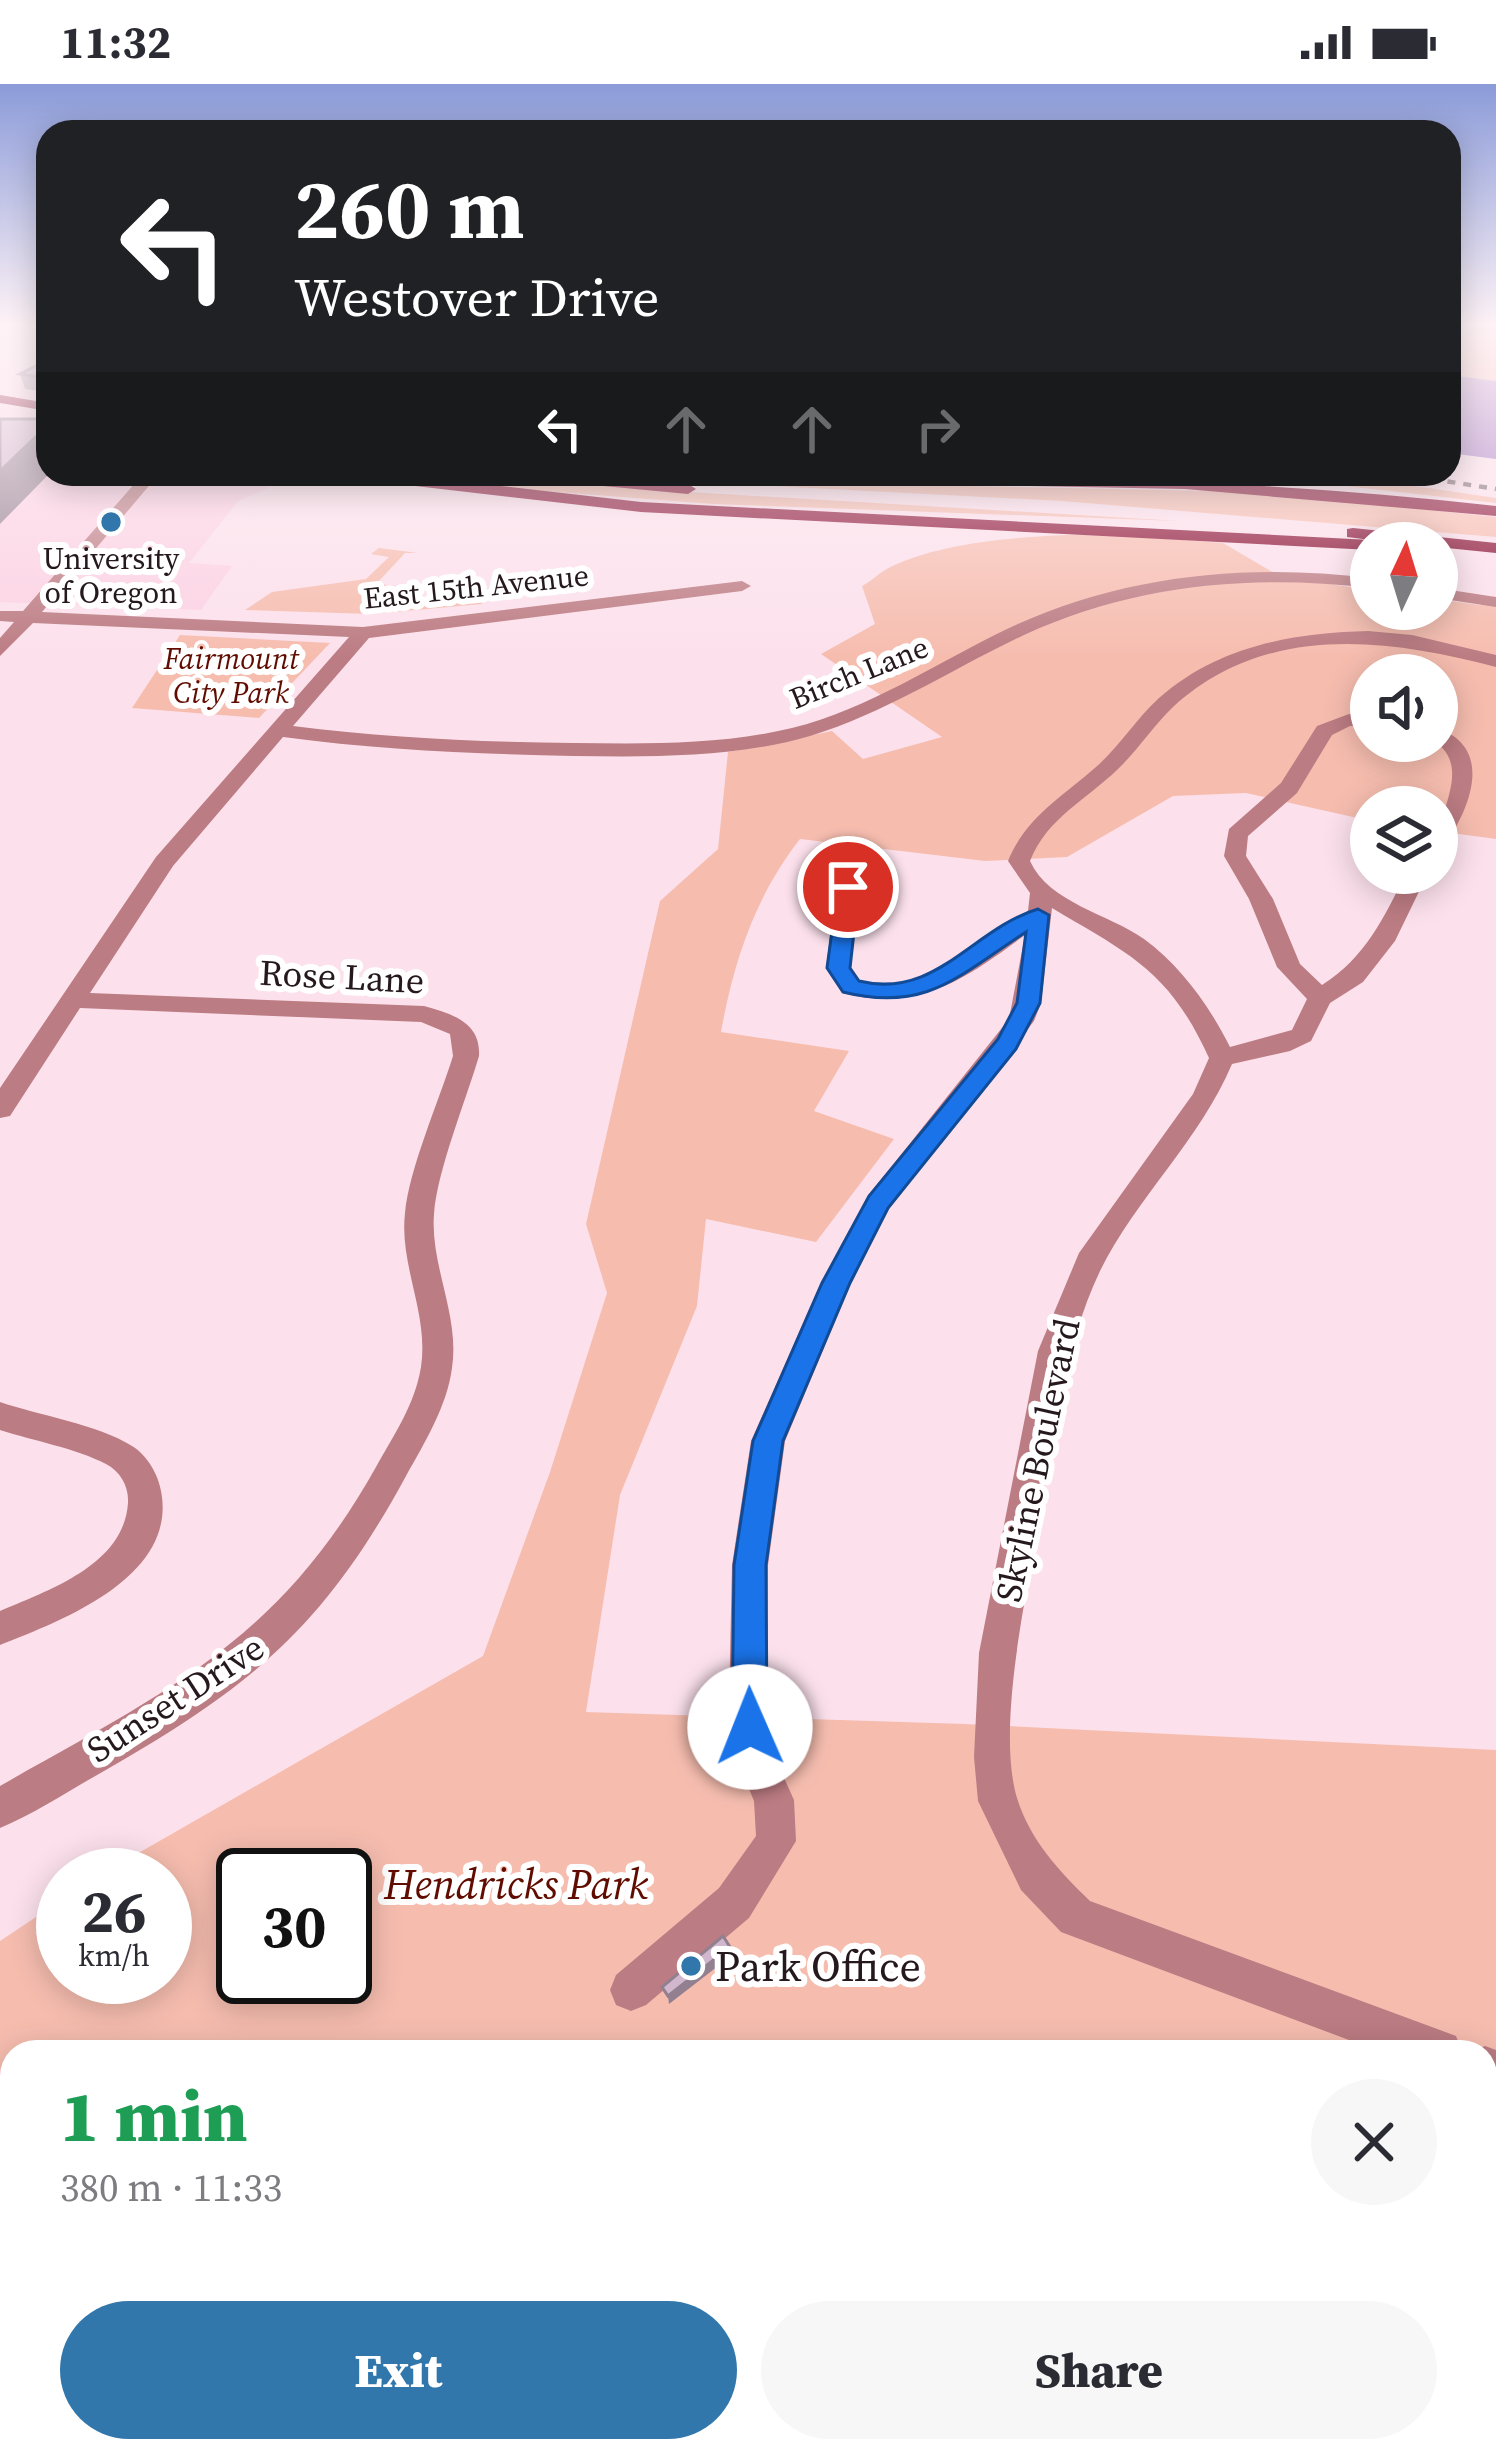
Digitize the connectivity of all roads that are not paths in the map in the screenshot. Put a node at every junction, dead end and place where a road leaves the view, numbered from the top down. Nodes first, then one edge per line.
1 (141, 486) edge
2 (459, 486) edge
3 (649, 486) edge
4 (1257, 486) edge
5 (1496, 511) edge
6 (1350, 544) edge
7 (1496, 548) edge
8 (1458, 556) edge
9 (1496, 561) edge
10 (1350, 582) edge
11 (742, 586) dead end
12 (1458, 596) edge
13 (1496, 602) edge
14 (0, 616) edge
15 (28, 617) junction
16 (363, 633) junction
17 (0, 650) edge
18 (1496, 662) edge
19 (1350, 721) edge
20 (280, 731) junction
21 (1458, 748) edge
22 (1458, 798) edge
23 (848, 887) dead end
24 (1406, 894) edge
25 (1040, 903) junction
26 (1320, 998) junction
27 (71, 1000) junction
28 (1222, 1058) junction
29 (10, 1077) edge
30 (0, 1109) edge
31 (434, 1168) joint
32 (0, 1416) edge
33 (0, 1628) edge
34 (0, 1808) edge
35 (631, 1990) dead end
36 (1408, 2040) edge

1 - 15 street
2 - 6 main road
3 - 7 main road
4 - 5 main road
8 - 9 main road
10 - 20 street, Birch Lane
11 - 16 street, East 15th Avenue
12 - 13 street
14 - 15 street, East 15th Avenue
15 - 16 street, East 15th Avenue
15 - 17 street
16 - 20 street
18 - 25 street
19 - 26 street
20 - 27 street
21 - 22 street
23 - 25 street
24 - 26 street
25 - 28 street
25 - 35 street
26 - 28 street
27 - 29 street
27 - 31 street, Rose Lane
28 - 36 street, Skyline Boulevard
29 - 30 street
31 - 34 street, Sunset Drive
32 - 33 street

